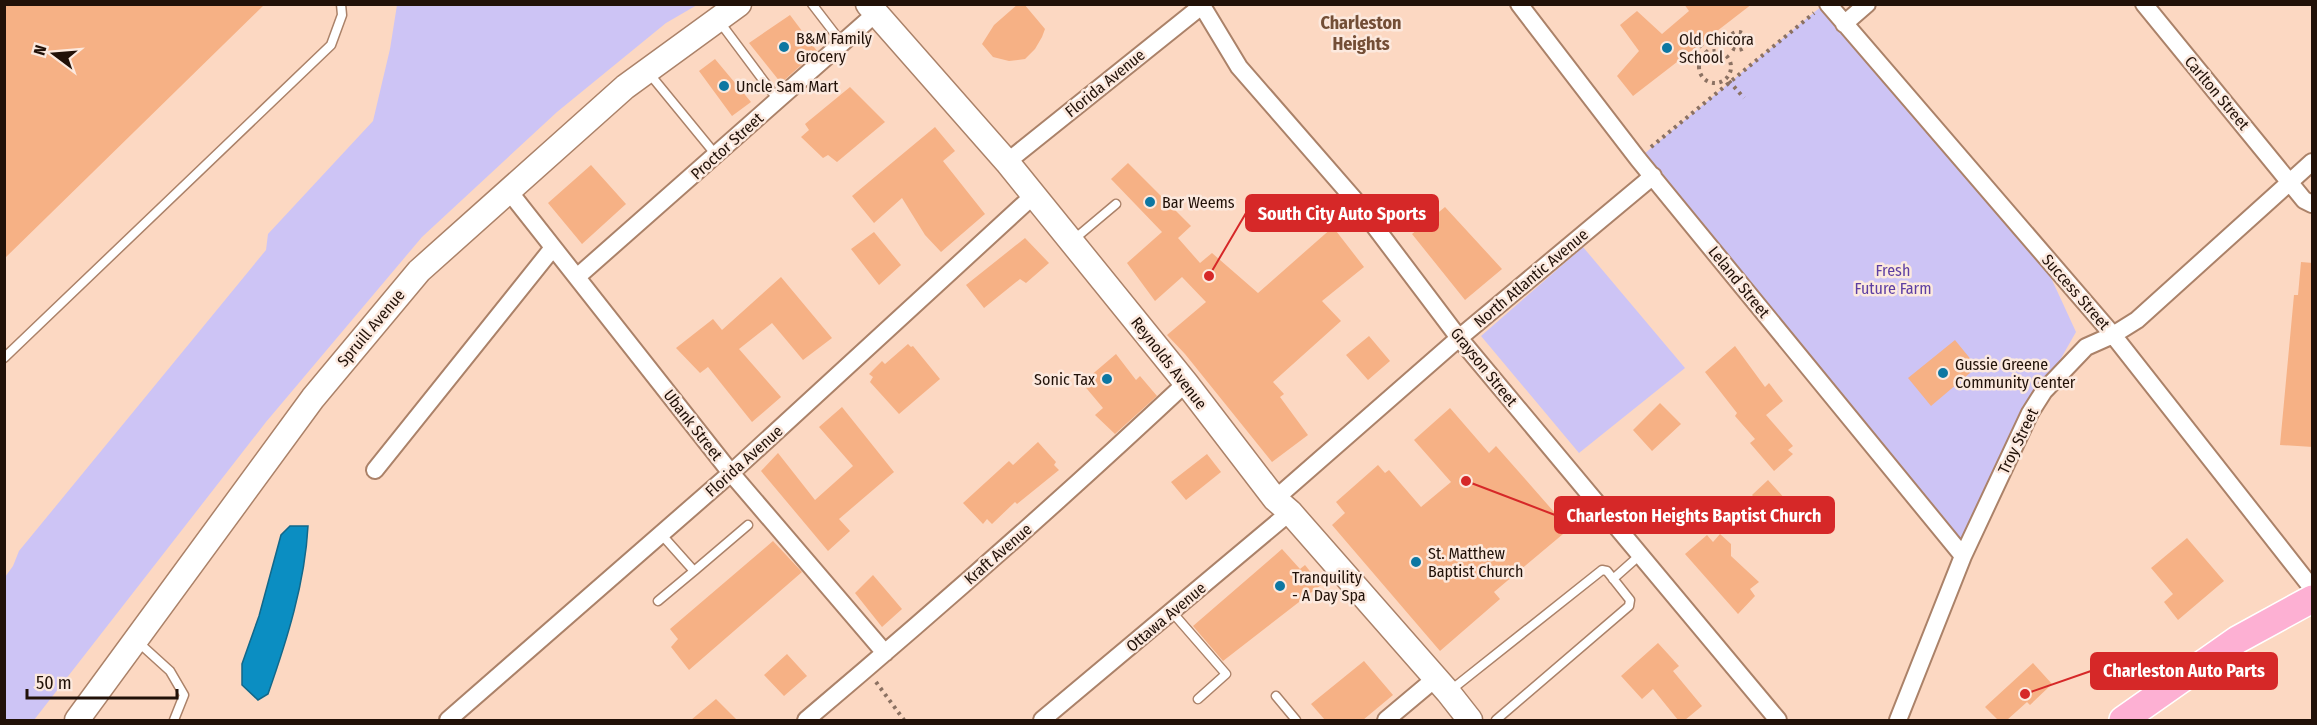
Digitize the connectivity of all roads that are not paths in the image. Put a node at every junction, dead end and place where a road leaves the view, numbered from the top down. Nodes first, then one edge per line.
1 (341, 4) edge
2 (739, 4) edge
3 (812, 4) edge
4 (1519, 4) edge
5 (1867, 4) edge
6 (2144, 4) edge
7 (1202, 5) edge
8 (1821, 8) edge
9 (872, 9) edge
10 (718, 20) junction
11 (1844, 24) junction
12 (842, 43) junction
13 (647, 71) junction
14 (778, 100) junction
15 (717, 155) junction
16 (1007, 162) junction
17 (2313, 162) edge
18 (1653, 176) junction
19 (2290, 182) junction
20 (508, 190) junction
21 (1034, 195) junction
22 (1116, 204) dead end
23 (2313, 204) edge
24 (1071, 241) junction
25 (552, 249) junction
26 (577, 277) junction
27 (2114, 335) junction
28 (1459, 338) junction
29 (4, 358) edge
30 (1186, 383) junction
31 (375, 470) dead end
32 (731, 473) junction
33 (1282, 506) junction
34 (748, 525) dead end
35 (661, 534) junction
36 (1640, 555) junction
37 (1963, 556) junction
38 (694, 571) junction
39 (1613, 579) junction
40 (2313, 588) edge
41 (2313, 598) edge
42 (658, 601) dead end
43 (1172, 612) junction
44 (135, 640) junction
45 (885, 653) junction
46 (1442, 685) junction
47 (1276, 696) dead end
48 (1198, 699) dead end
49 (77, 720) edge
50 (174, 720) edge
51 (448, 720) edge
52 (806, 720) edge
53 (1042, 720) edge
54 (1296, 720) edge
55 (1386, 720) edge
56 (1470, 720) edge
57 (1496, 720) edge
58 (1778, 720) edge
59 (1898, 720) edge
60 (2123, 720) edge

1 - 29 lane
2 - 10 street, Spruill Avenue
3 - 12 lane
4 - 18 street, Leland Street
5 - 11 street
6 - 19 street, Carlton Street
7 - 16 street, Florida Avenue
7 - 28 street, Grayson Street
8 - 11 street, Success Street
9 - 12 street, Proctor Street
9 - 16 street, Reynolds Avenue
10 - 13 street, Spruill Avenue
10 - 14 lane
11 - 27 street, Success Street
12 - 14 street, Proctor Street
13 - 15 lane
13 - 20 street, Spruill Avenue
14 - 15 street, Proctor Street
15 - 26 street, Proctor Street
16 - 21 street, Reynolds Avenue
17 - 19 street, Troy Street
18 - 28 street, North Atlantic Avenue
18 - 37 street, Leland Street
19 - 23 street, Carlton Street
19 - 27 street, Troy Street
20 - 25 street, Ubank Street
20 - 44 street, Spruill Avenue
21 - 24 street, Reynolds Avenue
21 - 32 street, Florida Avenue
22 - 24 lane
24 - 30 street, Reynolds Avenue
25 - 26 street, Ubank Street
25 - 31 street
26 - 32 street, Ubank Street
27 - 37 street, Troy Street
27 - 40 street, Success Street
28 - 33 street, North Atlantic Avenue
28 - 36 street, Grayson Street
30 - 33 street, Reynolds Avenue
30 - 45 street, Kraft Avenue
32 - 35 street, Florida Avenue
32 - 45 street, Ubank Street
33 - 43 street, Ottawa Avenue
33 - 46 street, Reynolds Avenue
34 - 38 lane
35 - 38 lane
35 - 51 street, Florida Avenue
36 - 39 lane
36 - 58 street, Grayson Street
37 - 59 street, Troy Street
38 - 42 lane
39 - 46 lane
39 - 57 lane
41 - 60 main road
43 - 48 lane
43 - 53 street, Ottawa Avenue
44 - 49 street, Spruill Avenue
44 - 50 lane
45 - 52 street, Kraft Avenue
46 - 55 street
46 - 56 street, Reynolds Avenue
47 - 54 lane

